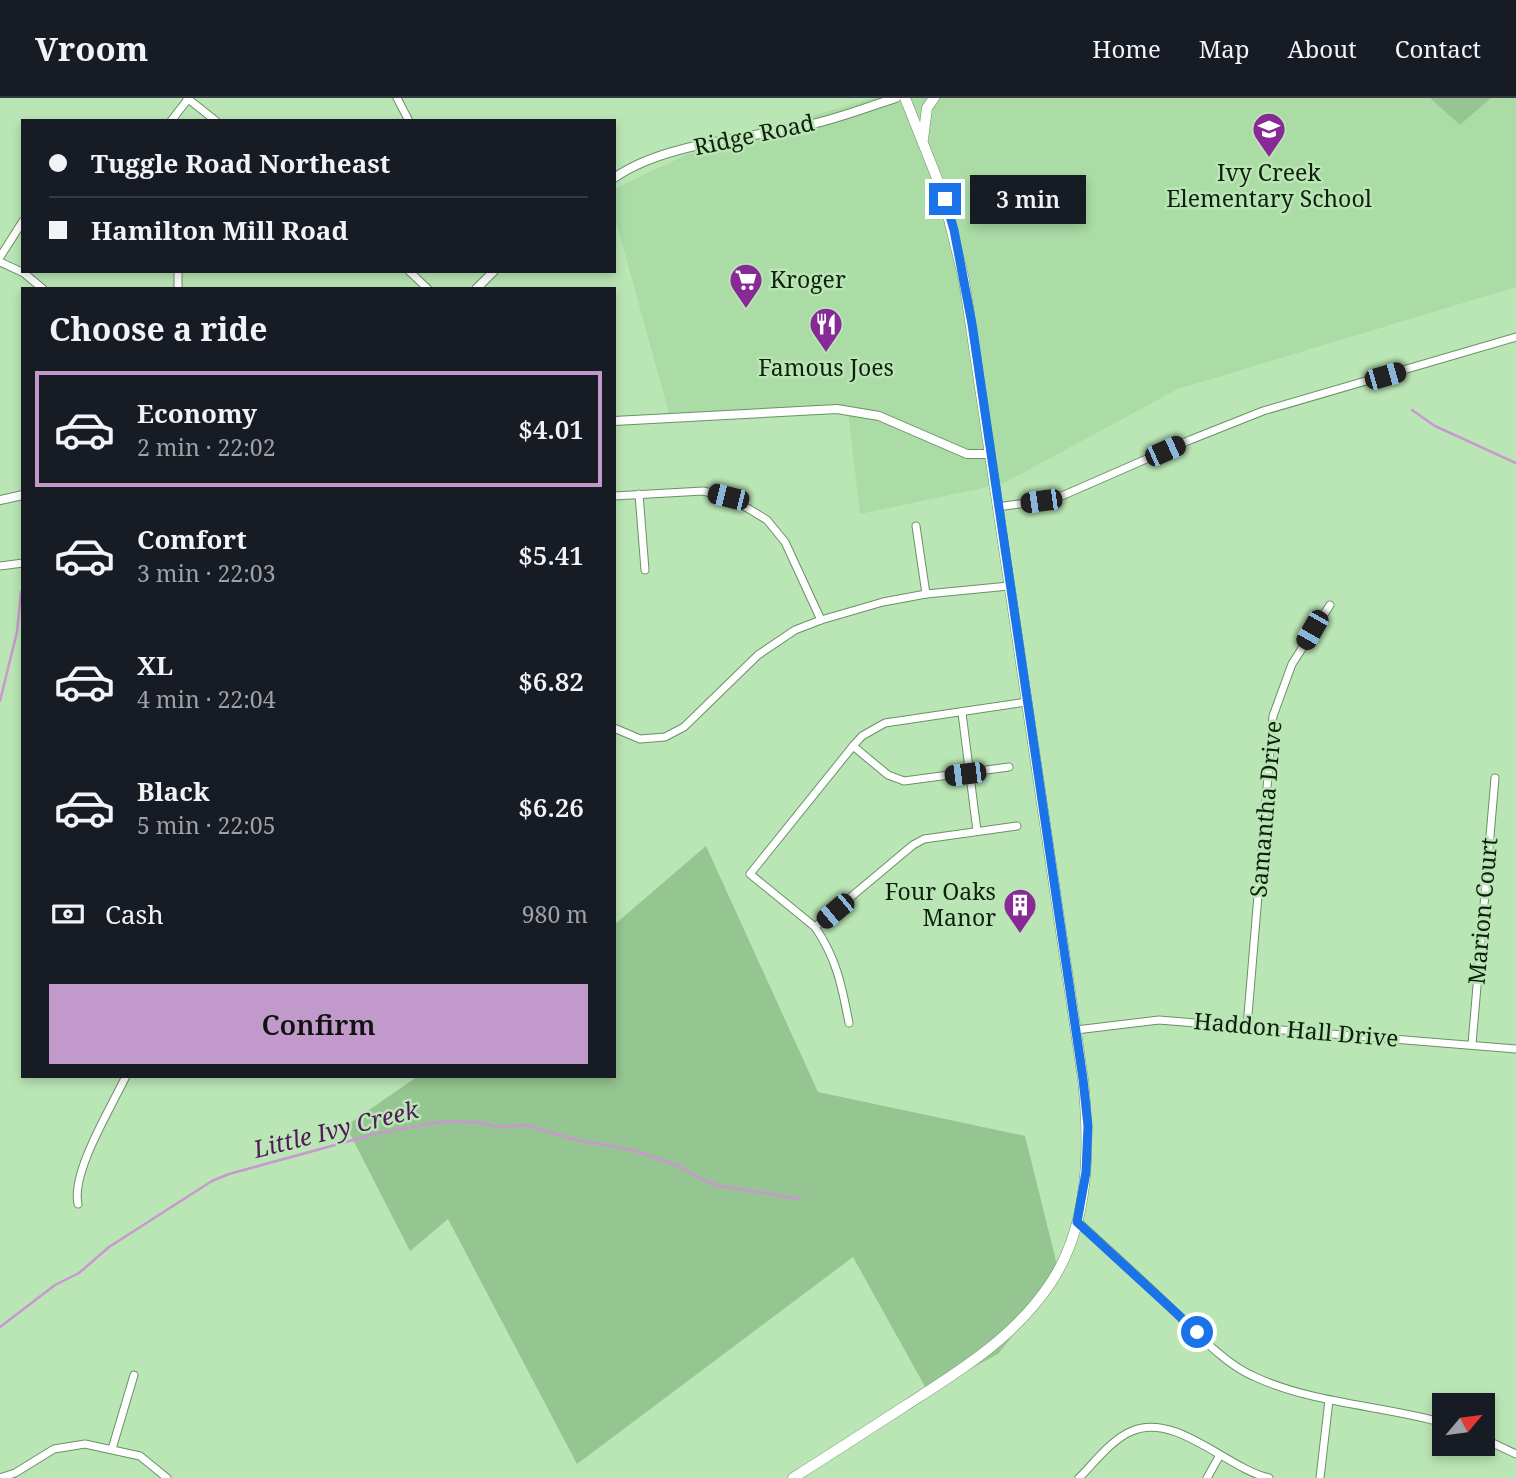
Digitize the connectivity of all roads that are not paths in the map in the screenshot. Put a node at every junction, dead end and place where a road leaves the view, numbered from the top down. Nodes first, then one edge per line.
1 (187, 98) edge
2 (397, 98) edge
3 (896, 98) edge
4 (905, 98) edge
5 (934, 98) edge
6 (172, 119) edge
7 (213, 119) edge
8 (409, 119) edge
9 (923, 139) junction
10 (616, 177) edge
11 (21, 224) edge
12 (0, 260) edge
13 (21, 271) edge
14 (24, 273) edge
15 (411, 273) edge
16 (492, 273) edge
17 (41, 287) edge
18 (426, 287) edge
19 (478, 287) edge
20 (1516, 337) edge
21 (616, 421) edge
22 (990, 454) junction
23 (639, 494) junction
24 (21, 495) edge
25 (616, 496) edge
26 (0, 500) edge
27 (997, 507) junction
28 (916, 526) dead end
29 (21, 563) edge
30 (0, 566) edge
31 (645, 570) dead end
32 (1009, 586) junction
33 (926, 594) junction
34 (1330, 605) dead end
35 (821, 620) junction
36 (1026, 702) junction
37 (961, 713) junction
38 (616, 729) edge
39 (853, 746) junction
40 (1009, 767) dead end
41 (970, 773) junction
42 (1495, 778) dead end
43 (1017, 825) dead end
44 (977, 831) junction
45 (815, 927) junction
46 (849, 1024) dead end
47 (1247, 1027) junction
48 (1076, 1030) junction
49 (1472, 1044) junction
50 (1516, 1049) edge
51 (125, 1078) edge
52 (78, 1204) dead end
53 (1077, 1222) junction
54 (134, 1375) dead end
55 (1329, 1400) junction
56 (1432, 1420) edge
57 (1495, 1444) edge
58 (112, 1449) junction
59 (1516, 1454) edge
60 (1220, 1455) junction
61 (0, 1478) edge
62 (167, 1478) edge
63 (793, 1478) edge
64 (1079, 1478) edge
65 (1207, 1478) edge
66 (1269, 1478) edge
67 (1320, 1478) edge

1 - 6 street
1 - 7 street
2 - 8 street
3 - 10 street, Ridge Road
4 - 9 main road
5 - 9 main road
9 - 22 main road
11 - 12 street
12 - 13 street
14 - 17 street
15 - 18 street
16 - 19 street
20 - 27 street
21 - 22 street
22 - 27 main road
23 - 25 street
23 - 31 street
23 - 35 street
24 - 26 street
27 - 32 main road
28 - 33 street
29 - 30 street
32 - 33 street
32 - 36 main road
33 - 35 street
34 - 47 street, Samantha Drive
35 - 38 street
36 - 37 street
36 - 48 main road
37 - 39 street
37 - 41 street
39 - 41 street
39 - 45 street
40 - 41 street
41 - 44 street
42 - 49 street, Marion Court
43 - 44 street
44 - 45 street
45 - 46 street
47 - 48 street, Haddon Hall Drive
47 - 49 street, Haddon Hall Drive
48 - 53 main road
49 - 50 street, Haddon Hall Drive
51 - 52 street
53 - 55 street
53 - 63 main road
54 - 58 street
55 - 56 street
55 - 67 street
57 - 59 street
58 - 61 street
58 - 62 street
60 - 64 street
60 - 65 street
60 - 66 street

